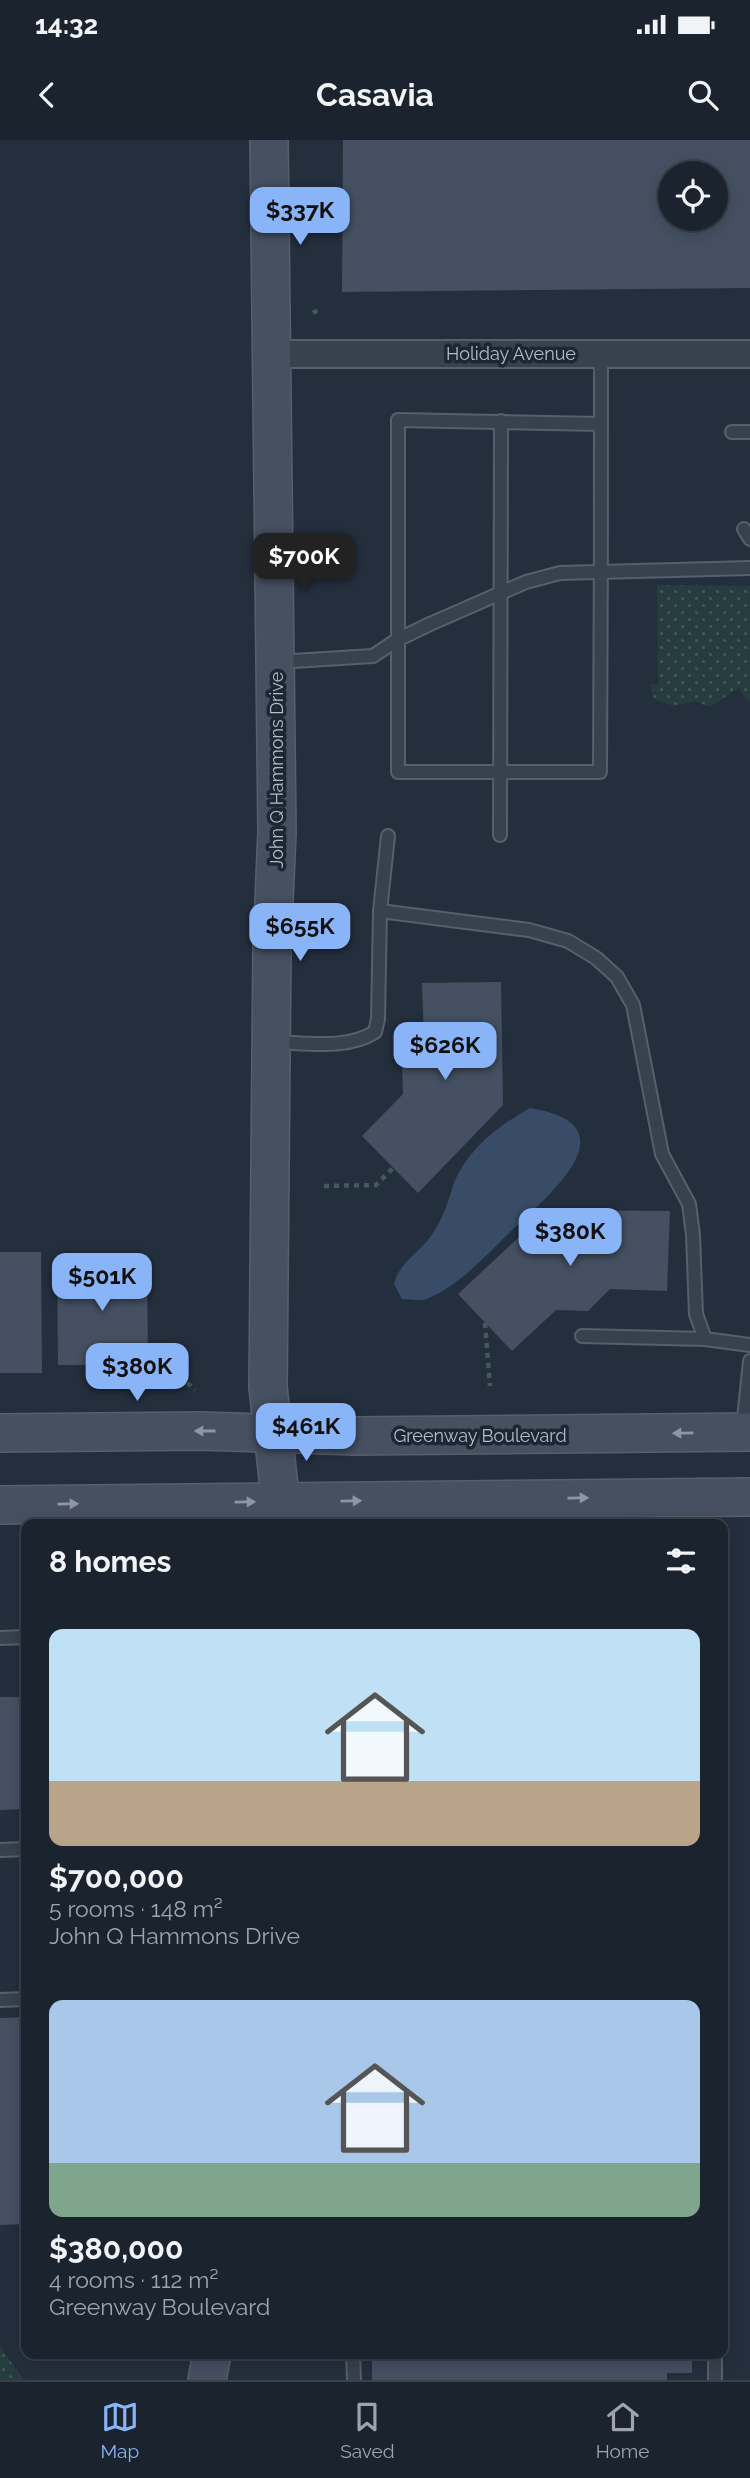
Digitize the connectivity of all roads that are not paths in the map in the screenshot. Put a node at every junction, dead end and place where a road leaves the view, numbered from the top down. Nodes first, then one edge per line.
1 (269, 140) edge
2 (272, 354) junction
3 (601, 354) junction
4 (750, 354) edge
5 (500, 421) junction
6 (601, 424) junction
7 (732, 432) dead end
8 (750, 432) edge
9 (750, 568) edge
10 (601, 570) junction
11 (500, 595) junction
12 (397, 640) junction
13 (276, 662) junction
14 (500, 772) junction
15 (500, 835) dead end
16 (387, 836) dead end
17 (380, 911) junction
18 (270, 1042) junction
19 (582, 1336) dead end
20 (705, 1339) junction
21 (750, 1345) edge
22 (750, 1361) edge
23 (273, 1432) junction
24 (746, 1432) edge
25 (0, 1433) edge
26 (750, 1497) edge
27 (0, 1505) edge
28 (283, 1513) edge
29 (21, 1637) edge
30 (0, 1638) edge
31 (21, 1849) edge
32 (0, 1850) edge
33 (21, 1999) edge
34 (0, 2000) edge
35 (211, 2359) edge
36 (353, 2359) edge
37 (715, 2359) edge
38 (207, 2380) edge
39 (354, 2380) edge
40 (715, 2380) edge

1 - 2 street, John Q Hammons Drive
2 - 3 street, Holiday Avenue
2 - 13 street, John Q Hammons Drive
3 - 4 street, Holiday Avenue
3 - 6 lane
5 - 6 lane
5 - 11 lane
5 - 12 lane
6 - 10 lane
7 - 8 lane
9 - 10 lane
10 - 11 lane
10 - 14 lane
11 - 12 lane
11 - 14 lane
12 - 13 lane
12 - 14 lane
13 - 18 street, John Q Hammons Drive
14 - 15 lane
16 - 17 lane
17 - 18 lane
17 - 20 lane
18 - 23 street, John Q Hammons Drive
19 - 20 lane
20 - 21 lane
22 - 24 lane
24 -> 23 street, Greenway Boulevard
23 -> 25 street, Greenway Boulevard
23 - 28 street, John Q Hammons Drive
28 -> 26 street
27 -> 28 street
29 - 30 lane
31 - 32 lane
33 - 34 lane
35 - 38 street
36 - 39 lane
37 - 40 lane

